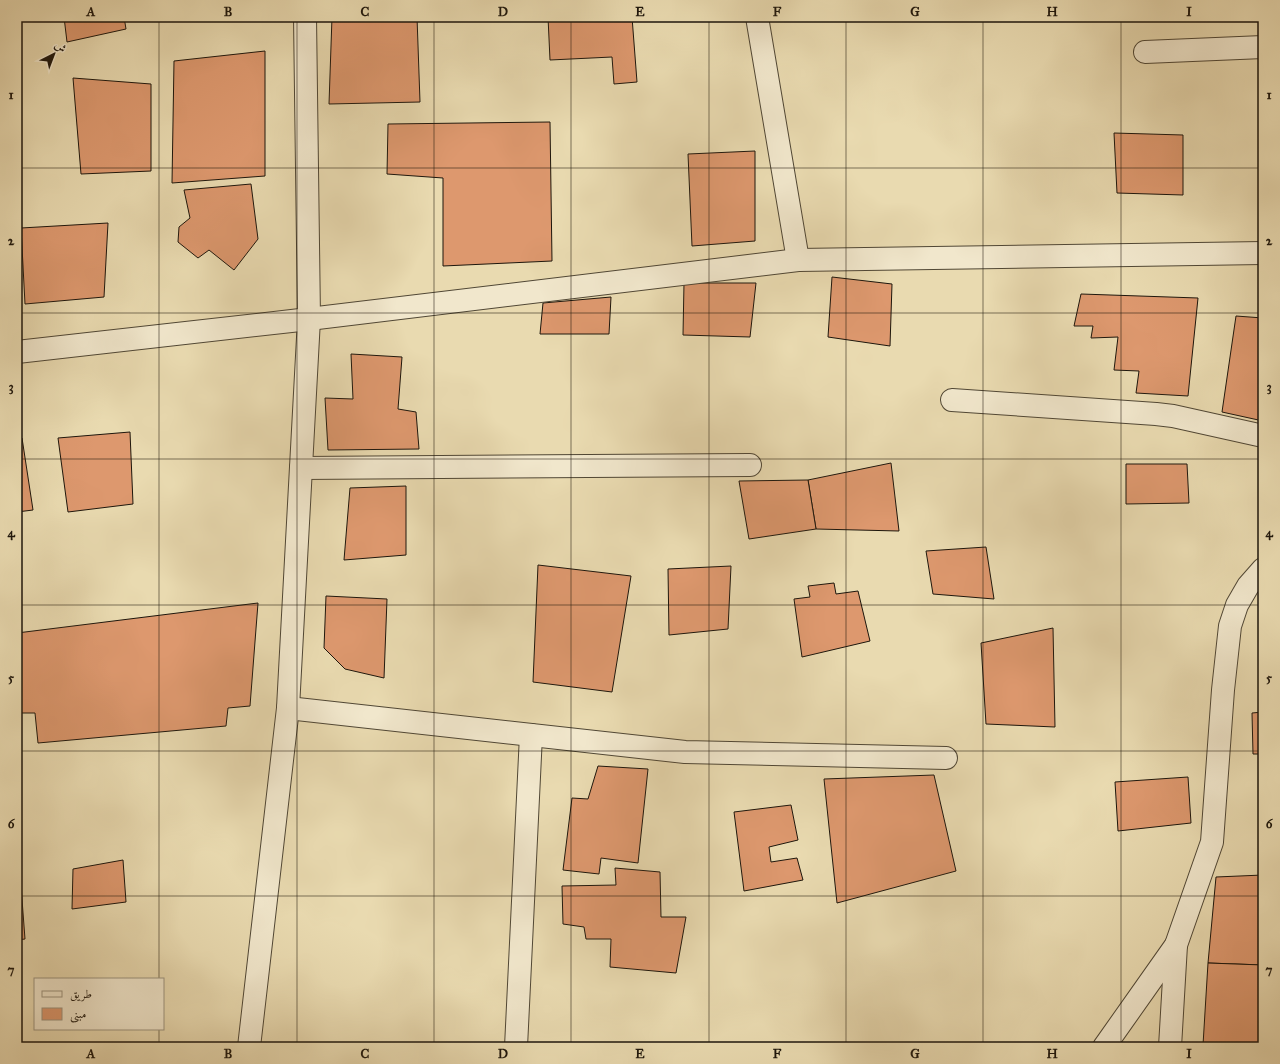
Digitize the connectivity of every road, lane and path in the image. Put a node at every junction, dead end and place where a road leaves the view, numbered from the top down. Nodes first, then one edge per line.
1 (305, 17) edge
2 (757, 17) edge
3 (1263, 47) edge
4 (1145, 52) dead end
5 (1263, 253) edge
6 (798, 260) junction
7 (309, 319) junction
8 (17, 352) edge
9 (952, 400) dead end
10 (1263, 436) edge
11 (750, 465) dead end
12 (301, 468) junction
13 (1263, 569) edge
14 (288, 708) junction
15 (530, 734) junction
16 (946, 758) dead end
17 (1176, 945) junction
18 (249, 1047) edge
19 (516, 1047) edge
20 (1104, 1047) edge
21 (1170, 1047) edge

1 - 7 street
2 - 6 street
3 - 4 street
5 - 6 street
6 - 7 street
7 - 8 street
7 - 12 street
9 - 10 street
11 - 12 street
12 - 14 street
13 - 17 street
14 - 15 street
14 - 18 street
15 - 16 street
15 - 19 street
17 - 20 street
17 - 21 street

